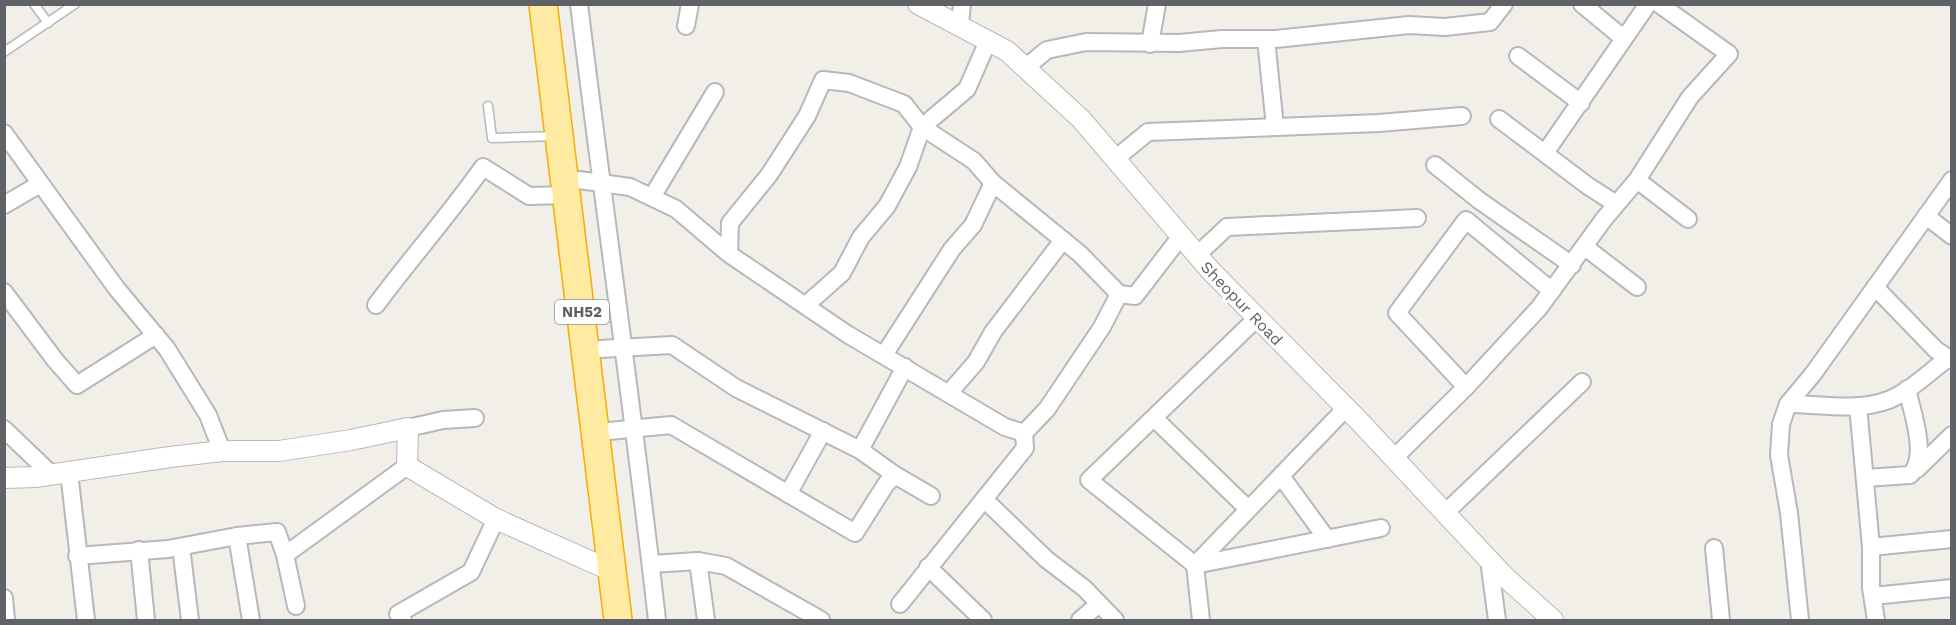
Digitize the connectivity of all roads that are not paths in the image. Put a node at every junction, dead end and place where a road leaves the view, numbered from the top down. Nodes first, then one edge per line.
1 (34, 4) edge
2 (75, 4) edge
3 (543, 4) edge
4 (558, 4) edge
5 (579, 4) edge
6 (690, 4) edge
7 (918, 4) edge
8 (962, 4) edge
9 (1157, 4) edge
10 (1504, 4) edge
11 (1582, 4) edge
12 (1648, 4) edge
13 (1659, 4) edge
14 (48, 22) junction
15 (960, 25) junction
16 (686, 26) dead end
17 (1623, 38) junction
18 (1266, 39) junction
19 (988, 41) junction
20 (1150, 44) junction
21 (4, 52) edge
22 (1518, 56) dead end
23 (1025, 68) junction
24 (715, 92) dead end
25 (1581, 103) junction
26 (488, 106) dead end
27 (1462, 116) dead end
28 (1499, 119) dead end
29 (922, 127) junction
30 (1275, 127) junction
31 (4, 133) edge
32 (559, 135) junction
33 (1545, 153) junction
34 (1115, 159) junction
35 (1435, 165) dead end
36 (1637, 180) junction
37 (1952, 180) edge
38 (993, 183) junction
39 (40, 184) junction
40 (582, 186) junction
41 (652, 197) junction
42 (1616, 204) junction
43 (4, 205) edge
44 (1926, 216) junction
45 (1417, 218) dead end
46 (1688, 219) dead end
47 (1181, 236) junction
48 (1952, 236) edge
49 (1063, 240) junction
50 (1585, 247) junction
51 (729, 254) junction
52 (1197, 255) junction
53 (1572, 265) junction
54 (1637, 286) dead end
55 (1875, 287) junction
56 (1552, 291) junction
57 (4, 292) edge
58 (1119, 294) junction
59 (376, 305) dead end
60 (806, 305) junction
61 (1256, 319) junction
62 (156, 335) junction
63 (612, 348) junction
64 (884, 355) junction
65 (1950, 359) edge
66 (905, 367) junction
67 (1582, 382) dead end
68 (1466, 387) junction
69 (1907, 389) junction
70 (949, 393) junction
71 (1788, 404) junction
72 (1858, 406) junction
73 (1346, 408) junction
74 (475, 418) dead end
75 (1154, 418) junction
76 (408, 428) junction
77 (636, 428) junction
78 (4, 429) edge
79 (609, 431) junction
80 (823, 432) junction
81 (1024, 433) junction
82 (1952, 435) edge
83 (860, 450) junction
84 (222, 451) junction
85 (1394, 458) junction
86 (407, 466) junction
87 (1917, 469) junction
88 (60, 473) junction
89 (895, 476) junction
90 (1281, 476) junction
91 (4, 478) edge
92 (1865, 478) junction
93 (788, 494) junction
94 (931, 496) dead end
95 (984, 499) junction
96 (1248, 509) junction
97 (1445, 513) junction
98 (496, 519) junction
99 (1381, 528) dead end
100 (237, 536) junction
101 (1327, 539) junction
102 (1952, 539) edge
103 (181, 547) junction
104 (1871, 547) junction
105 (1714, 548) dead end
106 (139, 550) junction
107 (285, 555) junction
108 (77, 556) junction
109 (1489, 560) junction
110 (698, 561) junction
111 (651, 564) junction
112 (1195, 565) junction
113 (928, 567) junction
114 (612, 571) junction
115 (1952, 588) edge
116 (1873, 596) junction
117 (4, 598) edge
118 (900, 604) dead end
119 (1099, 604) junction
120 (296, 606) dead end
121 (6, 621) edge
122 (86, 621) edge
123 (146, 621) edge
124 (190, 621) edge
125 (251, 621) edge
126 (403, 621) edge
127 (618, 621) edge
128 (633, 621) edge
129 (657, 621) edge
130 (706, 621) edge
131 (821, 621) edge
132 (983, 621) edge
133 (1080, 621) edge
134 (1115, 621) edge
135 (1201, 621) edge
136 (1497, 621) edge
137 (1553, 621) edge
138 (1721, 621) edge
139 (1800, 621) edge
140 (1876, 621) edge

1 - 14 lane
2 - 14 lane
3 - 32 highway, NH52
4 - 40 highway, NH52
5 - 40 street
6 - 16 street
7 - 15 street, Sheopur Road
8 - 15 street
9 - 20 street
10 - 18 street
11 - 17 street
12 - 17 street
13 - 36 street
14 - 21 lane
15 - 19 street, Sheopur Road
17 - 25 street
18 - 20 street
18 - 30 street
19 - 23 street, Sheopur Road
19 - 29 street
20 - 23 street
22 - 25 street
23 - 34 street, Sheopur Road
24 - 41 street
25 - 33 street
26 - 32 lane
27 - 30 street
28 - 33 street
29 - 38 street
29 - 51 street
29 - 60 street
30 - 34 street
31 - 39 street
32 - 40 highway, NH52
33 - 42 street
34 - 47 street, Sheopur Road
35 - 53 street
36 - 42 street
36 - 46 street
37 - 44 street
38 - 49 street
38 - 64 street
39 - 43 street
39 - 62 street
40 - 41 street
40 - 59 street
40 - 63 highway, NH52
40 - 114 highway, NH52
41 - 51 street
42 - 50 street
44 - 48 street
44 - 55 street
45 - 52 street
47 - 52 street, Sheopur Road
47 - 58 street
49 - 58 street
49 - 70 street
50 - 53 street
50 - 54 street
51 - 60 street
52 - 61 street, Sheopur Road
53 - 56 street
55 - 65 street
55 - 71 street
56 - 68 street
56 - 68 street
57 - 62 street
58 - 81 street
60 - 64 street
61 - 73 street, Sheopur Road
61 - 75 street
62 - 84 street
63 - 77 street
63 - 79 highway, NH52
63 - 80 street
64 - 66 street
65 - 69 street
66 - 70 street
66 - 83 street
67 - 97 street
68 - 85 street
69 - 72 street
69 - 87 street
70 - 81 street
71 - 72 street
71 - 139 street
72 - 92 street
73 - 85 street, Sheopur Road
73 - 90 street
74 - 76 street
75 - 96 street
75 - 112 street
76 - 84 street
76 - 86 street
77 - 79 street
77 - 93 street
77 - 111 street
78 - 88 street
79 - 128 highway, NH52
80 - 83 street
80 - 93 street
81 - 95 street
82 - 87 street
83 - 89 street
84 - 88 street
85 - 97 street, Sheopur Road
86 - 98 street
86 - 107 street
87 - 92 street
88 - 91 street
88 - 108 street
89 - 93 street
89 - 94 street
90 - 96 street
90 - 101 street
92 - 104 street
95 - 113 street
95 - 119 street
96 - 112 street
97 - 109 street, Sheopur Road
98 - 114 street
98 - 126 street
99 - 101 street
100 - 103 street
100 - 107 street
100 - 125 street
101 - 112 street
102 - 104 street
103 - 106 street
103 - 124 street
104 - 116 street
105 - 138 street
106 - 108 street
106 - 123 street
107 - 120 street
108 - 122 street
109 - 136 street
109 - 137 street, Sheopur Road
110 - 111 street
110 - 130 street
110 - 131 street
111 - 129 street
112 - 135 street
113 - 118 street
113 - 132 street
114 - 127 highway, NH52
115 - 116 street
116 - 140 street
117 - 121 street
119 - 133 street
119 - 134 street

